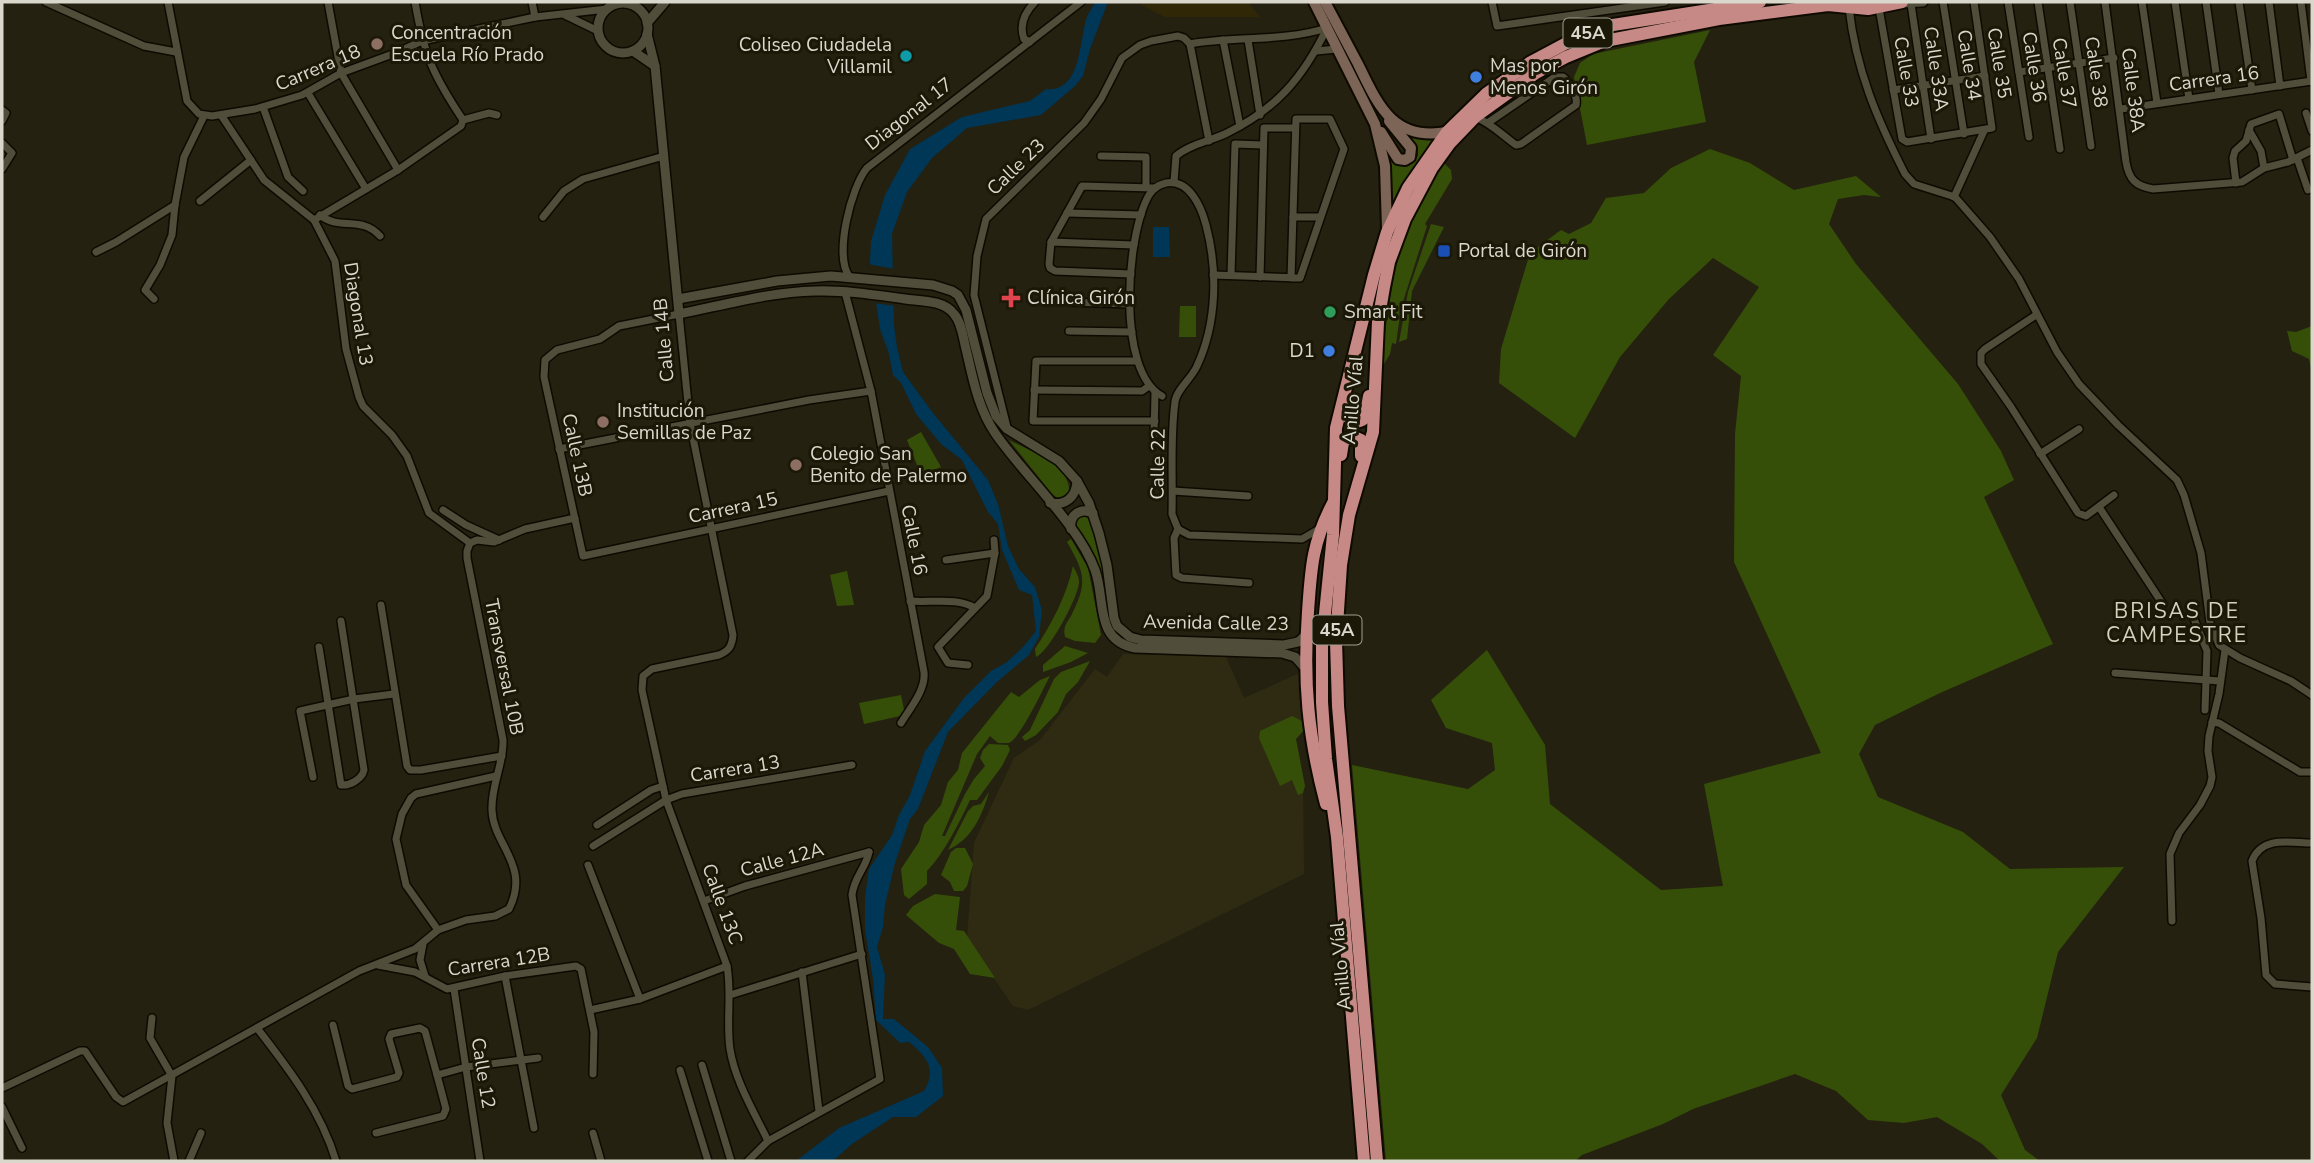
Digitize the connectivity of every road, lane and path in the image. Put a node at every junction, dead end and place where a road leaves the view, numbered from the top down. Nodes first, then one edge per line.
1 (46, 2) edge
2 (167, 2) edge
3 (328, 2) edge
4 (415, 2) edge
5 (532, 2) edge
6 (665, 2) edge
7 (1035, 2) edge
8 (1081, 2) edge
9 (1314, 2) edge
10 (1492, 2) edge
11 (1665, 2) edge
12 (1760, 2) edge
13 (1923, 2) edge
14 (1943, 2) edge
15 (1974, 2) edge
16 (2008, 2) edge
17 (2038, 2) edge
18 (2070, 2) edge
19 (2105, 2) edge
20 (2142, 2) edge
21 (2175, 2) edge
22 (2206, 2) edge
23 (2239, 2) edge
24 (2269, 2) edge
25 (2301, 2) edge
26 (636, 4) edge
27 (1625, 4) edge
28 (1896, 4) edge
29 (606, 6) edge
30 (1858, 6) edge
31 (1325, 8) edge
32 (564, 15) junction
33 (535, 17) junction
34 (1629, 22) junction
35 (647, 23) junction
36 (1327, 28) junction
37 (598, 31) junction
38 (647, 34) junction
39 (422, 40) junction
40 (1223, 40) junction
41 (1248, 40) junction
42 (1030, 42) junction
43 (1190, 44) junction
44 (1337, 49) junction
45 (633, 51) junction
46 (1316, 51) junction
47 (176, 52) junction
48 (2114, 58) junction
49 (2079, 63) junction
50 (655, 66) junction
51 (2048, 68) junction
52 (2019, 72) junction
53 (341, 73) junction
54 (1985, 76) junction
55 (1955, 80) junction
56 (2312, 81) edge
57 (1923, 85) junction
58 (2280, 86) junction
59 (2252, 89) junction
60 (1893, 90) junction
61 (308, 93) junction
62 (2220, 94) junction
63 (2189, 99) junction
64 (2157, 103) junction
65 (263, 107) junction
66 (1382, 109) junction
67 (2121, 109) junction
68 (2, 110) edge
69 (2306, 113) dead end
70 (221, 115) junction
71 (497, 115) dead end
72 (1261, 115) junction
73 (204, 116) junction
74 (1475, 117) junction
75 (463, 120) junction
76 (2, 121) edge
77 (1489, 122) junction
78 (1205, 123) junction
79 (1375, 124) junction
80 (1240, 125) junction
81 (1296, 128) junction
82 (1988, 130) junction
83 (2249, 130) junction
84 (2312, 131) edge
85 (1447, 132) junction
86 (1964, 134) junction
87 (1219, 136) junction
88 (2029, 137) dead end
89 (1931, 139) junction
90 (1209, 141) junction
91 (2, 143) edge
92 (1263, 145) junction
93 (2091, 146) dead end
94 (2060, 149) dead end
95 (2312, 150) edge
96 (664, 156) junction
97 (1101, 156) dead end
98 (2295, 159) junction
99 (251, 160) junction
100 (2264, 168) junction
101 (2, 169) edge
102 (398, 170) junction
103 (1174, 183) junction
104 (2236, 183) junction
105 (1150, 188) junction
106 (366, 189) junction
107 (2308, 190) dead end
108 (303, 191) dead end
109 (1954, 197) junction
110 (200, 201) dead end
111 (174, 205) junction
112 (1067, 213) junction
113 (1141, 215) junction
114 (543, 217) dead end
115 (1293, 217) junction
116 (1320, 217) junction
117 (317, 218) junction
118 (1387, 232) junction
119 (380, 236) dead end
120 (1051, 242) junction
121 (1134, 245) junction
122 (96, 252) dead end
123 (1131, 274) junction
124 (1213, 275) junction
125 (1231, 275) junction
126 (854, 276) junction
127 (1260, 277) junction
128 (1291, 278) junction
129 (845, 292) junction
130 (154, 299) dead end
131 (678, 299) junction
132 (1070, 302) dead end
133 (1130, 304) junction
134 (680, 314) junction
135 (2035, 314) junction
136 (1069, 331) dead end
137 (1132, 332) junction
138 (1354, 355) junction
139 (1376, 359) junction
140 (1138, 361) junction
141 (1034, 390) junction
142 (871, 391) junction
143 (1155, 391) junction
144 (1155, 421) junction
145 (690, 423) junction
146 (1007, 429) junction
147 (2079, 429) dead end
148 (1154, 437) dead end
149 (559, 449) junction
150 (2040, 454) junction
151 (1077, 481) junction
152 (889, 491) junction
153 (1173, 491) junction
154 (1357, 491) junction
155 (1335, 493) junction
156 (2114, 495) dead end
157 (1248, 496) dead end
158 (1050, 503) junction
159 (2099, 506) junction
160 (443, 510) dead end
161 (1093, 513) junction
162 (575, 518) junction
163 (1320, 527) junction
164 (711, 529) junction
165 (1178, 529) junction
166 (1071, 530) junction
167 (1302, 539) junction
168 (500, 540) junction
169 (994, 540) dead end
170 (470, 543) junction
171 (995, 553) junction
172 (583, 556) joint
173 (1312, 557) junction
174 (946, 559) dead end
175 (1248, 583) dead end
176 (910, 601) junction
177 (2162, 603) dead end
178 (381, 605) dead end
179 (975, 608) junction
180 (2192, 614) dead end
181 (341, 621) dead end
182 (1307, 634) junction
183 (319, 647) dead end
184 (2225, 650) junction
185 (968, 665) dead end
186 (1305, 668) junction
187 (2115, 673) dead end
188 (643, 676) joint
189 (2206, 680) junction
190 (2220, 681) junction
191 (394, 694) junction
192 (2312, 695) edge
193 (354, 699) junction
194 (328, 704) junction
195 (2205, 710) dead end
196 (2212, 722) junction
197 (901, 723) dead end
198 (502, 756) junction
199 (852, 765) dead end
200 (2312, 772) edge
201 (496, 776) junction
202 (313, 778) dead end
203 (663, 786) junction
204 (666, 800) junction
205 (597, 825) dead end
206 (1337, 837) junction
207 (2312, 843) edge
208 (593, 846) dead end
209 (588, 865) dead end
210 (704, 901) junction
211 (2172, 921) dead end
212 (438, 930) junction
213 (423, 944) junction
214 (862, 954) junction
215 (374, 965) junction
216 (727, 966) junction
217 (802, 972) junction
218 (426, 976) junction
219 (505, 976) junction
220 (2312, 987) edge
221 (454, 989) junction
222 (730, 995) junction
223 (640, 999) junction
224 (590, 1010) junction
225 (152, 1018) dead end
226 (332, 1025) dead end
227 (257, 1028) junction
228 (538, 1058) dead end
229 (520, 1060) junction
230 (702, 1065) dead end
231 (466, 1067) junction
232 (680, 1070) dead end
233 (593, 1074) dead end
234 (437, 1075) junction
235 (172, 1076) junction
236 (2, 1088) edge
237 (2, 1107) edge
238 (819, 1111) junction
239 (534, 1128) dead end
240 (201, 1133) dead end
241 (376, 1133) dead end
242 (593, 1133) dead end
243 (768, 1141) junction
244 (22, 1148) dead end
245 (174, 1161) edge
246 (188, 1161) edge
247 (336, 1161) edge
248 (479, 1161) edge
249 (601, 1161) edge
250 (708, 1161) edge
251 (731, 1161) edge
252 (748, 1161) edge
253 (1364, 1161) edge
254 (1377, 1161) edge

1 - 47 street
2 - 47 street
3 - 53 street
4 - 39 street
5 - 33 street
6 - 35 street
7 - 42 street
8 - 42 street
9 - 31 main road
10 - 27 street
11 - 27 street
12 - 34 highway, Anillo Víal / 45A
13 - 28 street
14 - 55 street, Calle 34
15 - 54 street, Calle 35
16 - 52 street, Calle 36
17 - 51 street, Calle 37
18 - 49 street, Calle 38
19 - 48 street, Calle 38A
20 - 64 street
21 - 63 street
22 - 62 street
23 - 59 street
24 - 58 street
25 - 56 street
26 - 29 street
26 - 35 street
27 - 34 street
28 - 30 highway, Anillo Víal / 45A
28 - 57 street, Calle 33A
28 - 60 street, Calle 33
29 - 32 street, Carrera 18
29 - 37 street
30 - 74 highway, Anillo Víal / 45A
30 - 109 street
31 - 36 main road
31 - 66 main road
32 - 33 street, Carrera 18
32 - 37 street, Carrera 18
33 - 39 street, Carrera 18
34 - 85 highway, Anillo Víal / 45A
35 - 38 street
36 - 41 street, Calle 23
36 - 44 main road
36 - 46 street
37 - 45 street
38 - 45 street
38 - 50 street, Calle 14B
39 - 53 street, Carrera 18
39 - 75 street
40 - 41 street, Calle 23
40 - 43 street, Calle 23
40 - 80 street
41 - 72 street
42 - 126 street, Diagonal 17
43 - 78 street
43 - 146 street, Calle 23
44 - 46 street
44 - 79 main road
45 - 50 street
46 - 72 street
47 - 73 street
48 - 49 street
48 - 67 street, Calle 38A
49 - 51 street
49 - 93 street, Calle 38
50 - 96 street, Calle 14B
51 - 52 street
51 - 94 street, Calle 37
52 - 88 street, Calle 36
53 - 61 street, Carrera 18
53 - 102 street
54 - 55 street
54 - 82 street, Calle 35
55 - 57 street
55 - 86 street, Calle 34
56 - 58 street, Carrera 16
57 - 60 street
57 - 89 street, Calle 33A
58 - 59 street, Carrera 16
59 - 62 street, Carrera 16
60 - 89 street, Calle 33
61 - 65 street, Carrera 18
61 - 106 street
62 - 63 street, Carrera 16
63 - 64 street, Carrera 16
64 - 67 street, Carrera 16
65 - 70 street, Carrera 18
65 - 108 street
66 - 79 main road
66 - 85 main road
67 - 104 street, Calle 38A
68 - 76 street
69 - 84 street
70 - 73 street, Carrera 18
70 - 99 street
71 - 75 street
72 - 80 street
73 - 111 street
74 - 77 street
74 - 139 highway, Anillo Víal / 45A
75 - 102 street
77 - 77 street
78 - 87 street
78 - 90 street
79 - 118 main road
80 - 87 street
81 - 92 street
81 - 115 street
81 - 116 street
82 - 86 street
82 - 109 street
83 - 98 street
83 - 100 street
83 - 104 street
85 - 118 highway, Anillo Víal / 45A
86 - 89 street
87 - 90 street
90 - 103 street
91 - 101 street
92 - 125 street
92 - 127 street
95 - 98 street
96 - 114 street
96 - 131 street, Calle 14B
97 - 105 street
98 - 100 street
98 - 107 street
99 - 110 street
99 - 117 street
100 - 104 street
102 - 106 street
103 - 105 street
103 - 124 street
105 - 112 street
105 - 113 street
106 - 117 street
109 - 135 street
111 - 122 street
111 - 130 street
112 - 113 street
112 - 120 street
113 - 121 street
115 - 116 street
115 - 128 street
116 - 128 street
117 - 119 street
117 - 170 street, Diagonal 13
118 - 138 highway, Anillo Víal / 45A
120 - 121 street
120 - 123 street
121 - 123 street
123 - 133 street
124 - 125 street
124 - 153 street, Calle 22
125 - 127 street
126 - 131 street
126 - 146 street, Avenida Calle 23
127 - 128 street
129 - 134 street
129 - 142 street, Calle 16
129 - 158 street, Avenida Calle 23
131 - 134 street, Calle 14B
132 - 133 street
133 - 137 street
134 - 145 street, Calle 14B
134 - 149 street, Calle 13B
135 - 150 street
135 - 184 street
136 - 137 street
137 - 140 street
138 - 139 highway
138 - 155 highway, Anillo Víal / 45A
139 - 154 highway, Anillo Víal / 45A
140 - 141 street
140 - 143 street
141 - 143 street
141 - 144 street
142 - 145 street
142 - 152 street, Calle 16
143 - 144 street
144 - 148 street
145 - 149 street
145 - 164 street, Calle 14B
146 - 151 street, Avenida Calle 23
147 - 150 street
149 - 162 street, Calle 13B
150 - 159 street
151 - 158 street
151 - 161 street, Avenida Calle 23
152 - 164 street, Carrera 15
152 - 176 street, Calle 16
153 - 157 street
153 - 165 street, Calle 22
154 - 155 highway
154 - 254 highway, Anillo Víal / 45A
155 - 163 highway
155 - 206 highway, Anillo Víal / 45A
156 - 159 street
158 - 166 street, Avenida Calle 23
159 - 177 street
160 - 168 street
161 - 166 street
161 - 182 street, Avenida Calle 23
162 - 168 street
162 - 172 street, Calle 13B
163 - 167 street
163 - 173 highway
164 - 172 street, Carrera 15
164 - 188 street, Calle 14B
165 - 167 street
165 - 175 street, Calle 22
166 - 186 street, Avenida Calle 23
167 - 173 street
168 - 170 street
169 - 171 street
170 - 198 street, Transversal 10B
171 - 174 street
171 - 179 street
173 - 182 highway
176 - 179 street
176 - 197 street, Calle 16
178 - 191 street
179 - 185 street
180 - 189 street
181 - 193 street
182 - 186 highway
183 - 194 street
184 - 190 street
184 - 192 street
186 - 206 highway
187 - 189 street
188 - 203 street, Calle 13C
189 - 190 street
189 - 195 street
190 - 196 street
191 - 193 street
191 - 198 street
193 - 194 street
193 - 194 street
194 - 202 street
196 - 200 street
196 - 211 street
198 - 201 street, Transversal 10B
199 - 204 street, Carrera 13
201 - 212 street, Transversal 10B
201 - 212 street
203 - 204 street, Calle 13C
203 - 205 street
204 - 208 street, Carrera 13
204 - 210 street, Calle 13C
206 - 253 highway, Anillo Víal / 45A
207 - 220 street
209 - 223 street
210 - 214 street, Calle 12A
210 - 216 street, Calle 13C
212 - 213 street
213 - 215 street
213 - 218 street
214 - 217 street
214 - 238 street
215 - 218 street, Carrera 12B
215 - 227 street
216 - 222 street, Calle 13C
216 - 223 street
217 - 222 street
217 - 238 street
218 - 221 street, Carrera 12B
219 - 221 street, Carrera 12B
219 - 224 street, Carrera 12B
219 - 229 street
221 - 231 street, Calle 12
222 - 243 street, Calle 13C
223 - 224 street
224 - 233 street
225 - 235 street
226 - 234 street
227 - 235 street
227 - 247 street
228 - 229 street
229 - 231 street
229 - 239 street
230 - 251 street
231 - 234 street
231 - 248 street, Calle 12
232 - 250 street
234 - 241 street
235 - 236 street
235 - 245 street
237 - 244 street
238 - 243 street
240 - 246 street
242 - 249 street
243 - 252 street

